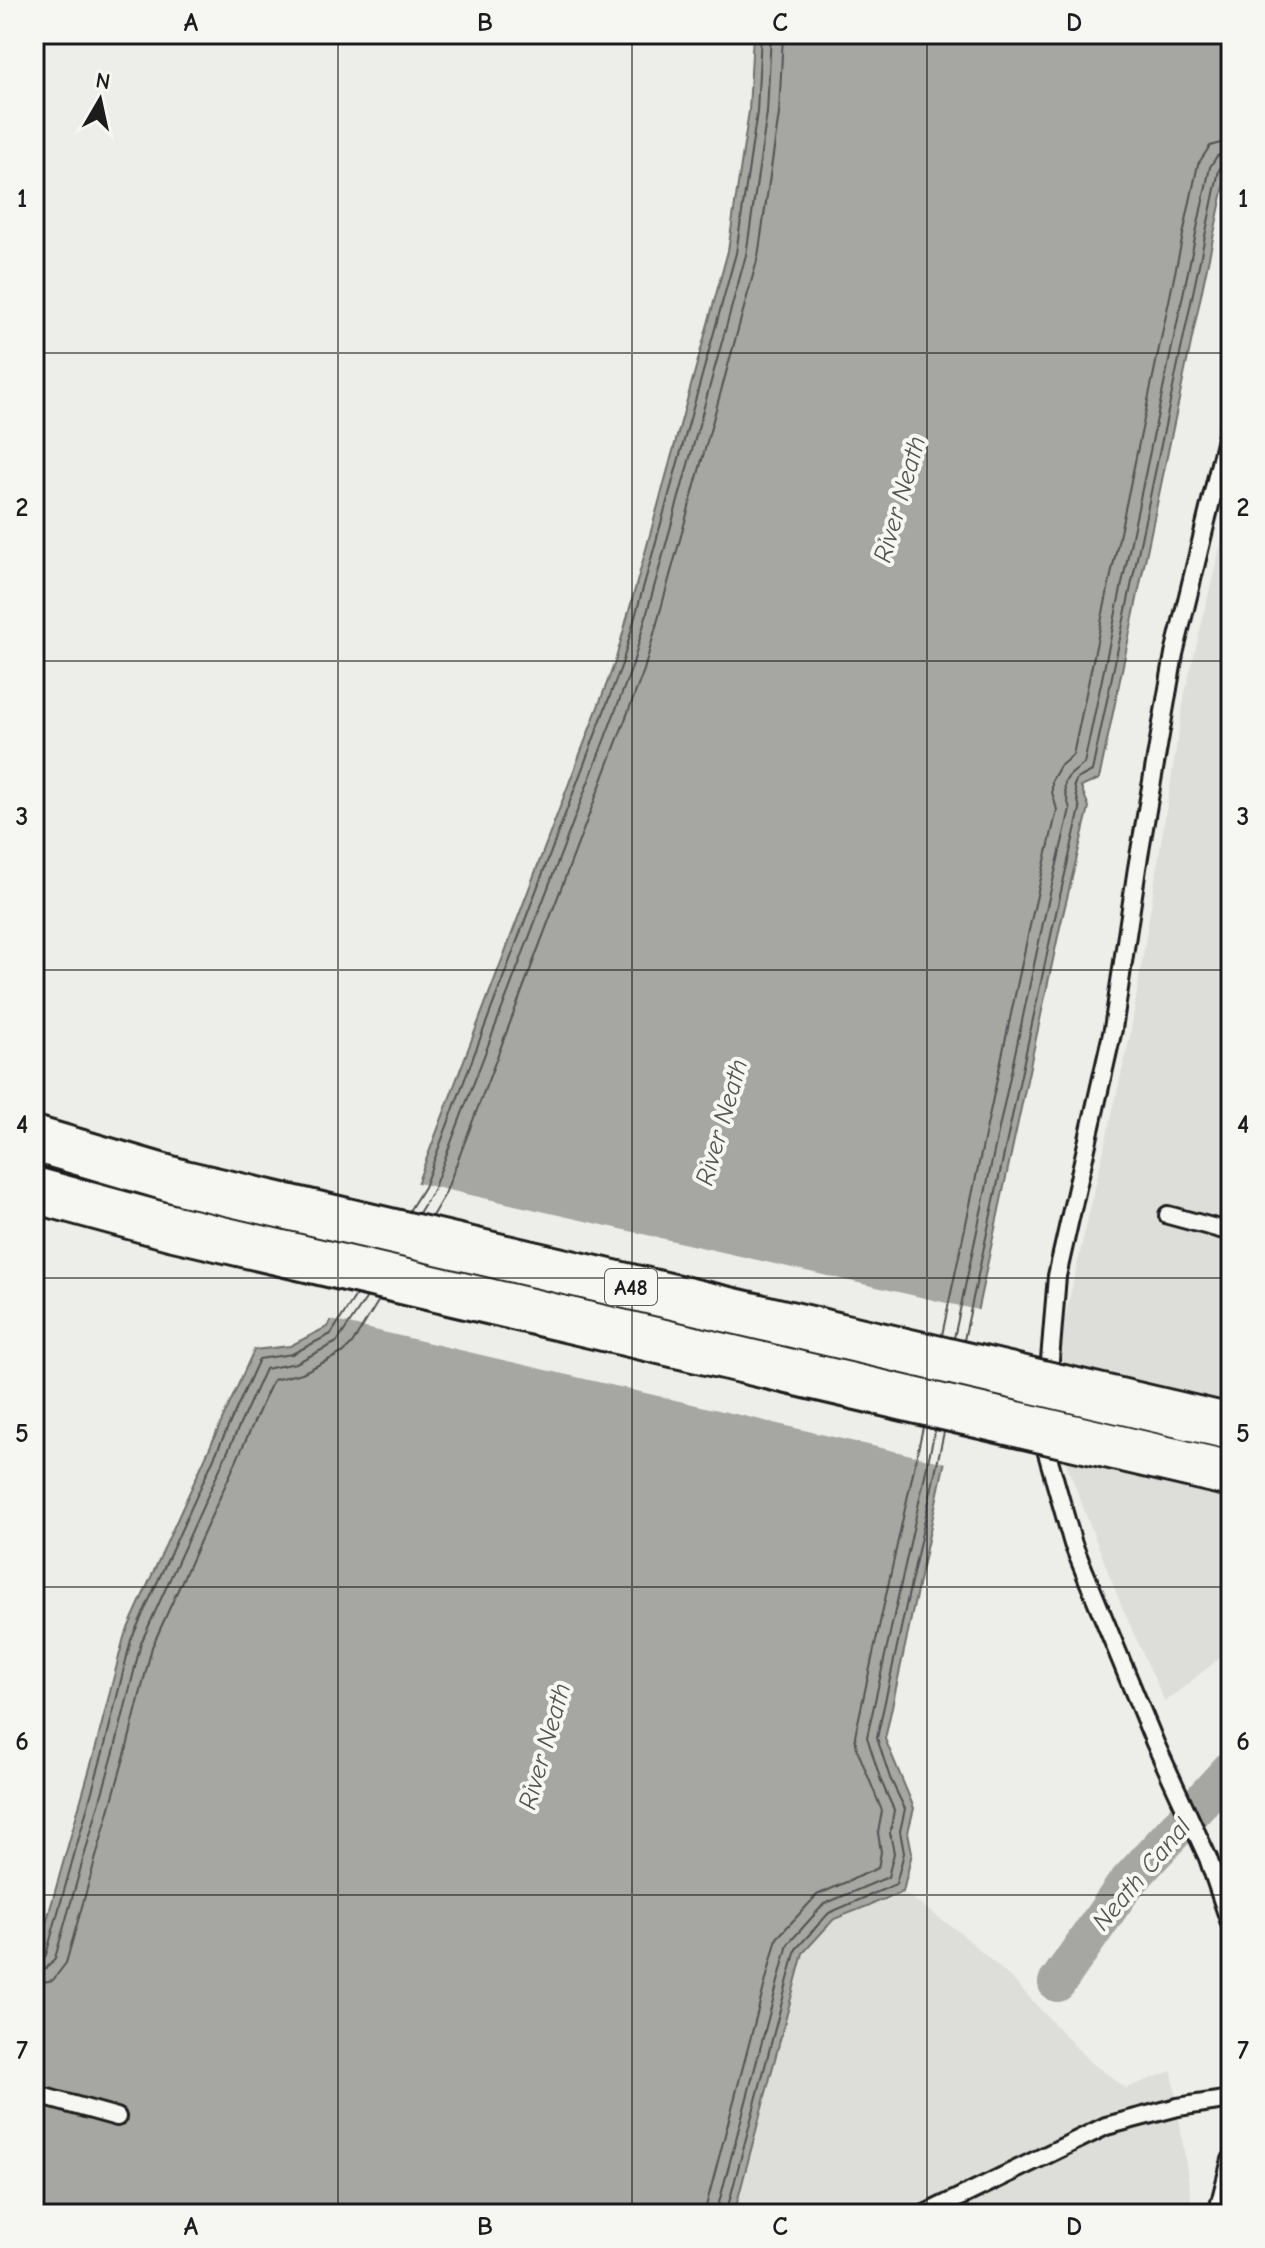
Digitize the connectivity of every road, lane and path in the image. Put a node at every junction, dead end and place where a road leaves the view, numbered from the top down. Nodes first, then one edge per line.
1 (1231, 418) edge
2 (34, 1139) edge
3 (34, 1190) edge
4 (1168, 1215) dead end
5 (1231, 1232) edge
6 (1231, 1427) edge
7 (1231, 1474) edge
8 (1231, 1926) edge
9 (34, 2094) edge
10 (1231, 2099) edge
11 (117, 2117) dead end
12 (1231, 2160) edge
13 (925, 2214) edge
14 (1217, 2214) edge

1 - 8 lane
2 - 6 main road, A48, bridge
3 - 7 main road, A48, bridge
4 - 5 lane
9 - 11 lane
10 - 13 lane
12 - 14 lane

